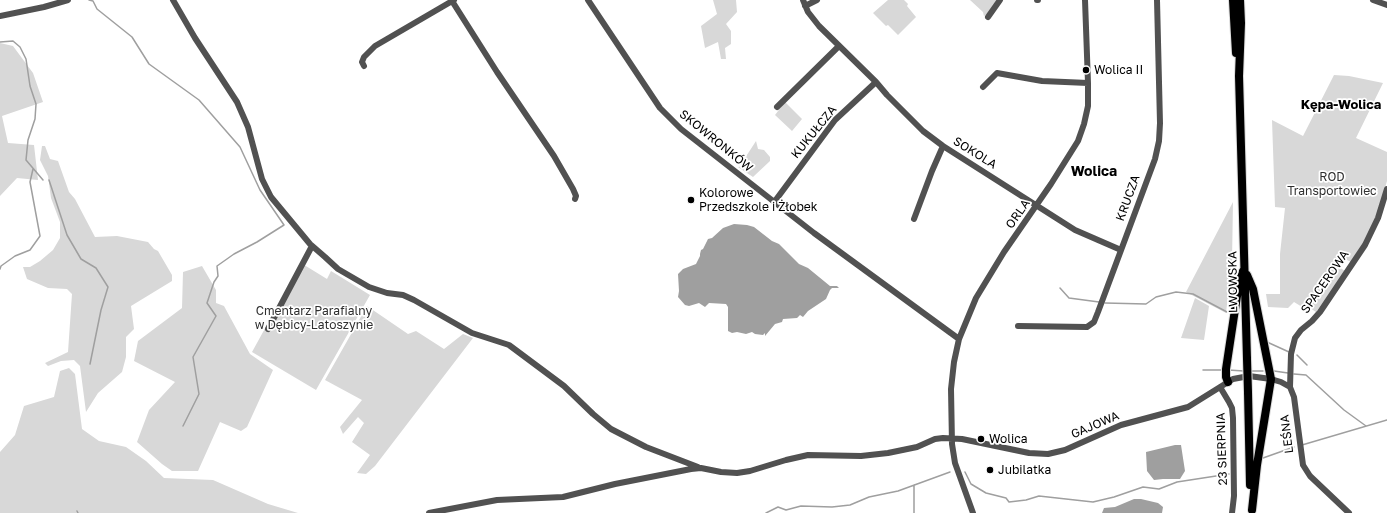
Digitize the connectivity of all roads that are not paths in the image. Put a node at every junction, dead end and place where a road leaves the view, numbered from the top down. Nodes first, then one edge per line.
1 (68, 0) edge
2 (173, 0) edge
3 (453, 0) edge
4 (588, 0) edge
5 (818, 0) edge
6 (1000, 0) edge
7 (1085, 0) edge
8 (1157, 0) edge
9 (1233, 0) edge
10 (1240, 0) edge
11 (1374, 0) edge
12 (804, 3) edge
13 (1387, 5) edge
14 (0, 16) edge
15 (988, 17) dead end
16 (839, 46) junction
17 (364, 66) dead end
18 (1239, 76) junction
19 (876, 82) junction
20 (1088, 83) junction
21 (983, 87) dead end
22 (777, 107) dead end
23 (943, 146) junction
24 (1387, 189) edge
25 (575, 199) dead end
26 (775, 202) junction
27 (1036, 206) junction
28 (914, 219) dead end
29 (312, 246) junction
30 (1121, 250) junction
31 (1245, 268) junction
32 (1018, 326) dead end
33 (268, 329) dead end
34 (959, 339) junction
35 (1271, 379) junction
36 (1228, 382) junction
37 (1220, 387) junction
38 (1290, 387) junction
39 (951, 438) junction
40 (701, 468) junction
41 (1251, 512) edge
42 (429, 513) edge
43 (973, 513) edge
44 (1232, 513) edge
45 (1350, 513) edge

1 - 14 street
2 - 29 street
3 - 17 street
3 - 25 street
4 - 26 street, SKOWRONKÓW
5 - 12 street
6 - 15 street
7 - 20 street, ORLA
8 - 30 street, KRUCZA
9 - 18 main road, LWOWSKA
10 - 18 main road, LWOWSKA
11 - 13 street
12 - 16 street, SOKOLA
16 - 19 street, SOKOLA
16 - 22 street
18 - 31 main road, LWOWSKA
19 - 23 street, SOKOLA
19 - 26 street, KUKUŁCZA
20 - 21 street
20 - 27 street, ORLA
23 - 27 street, SOKOLA
23 - 28 street
24 - 38 street, SPACEROWA
26 - 34 street, SKOWRONKÓW
27 - 30 street, SOKOLA
27 - 34 street, ORLA
29 - 33 street
29 - 40 street
30 - 32 street, KRUCZA
31 - 35 main road
31 - 36 main road
31 - 41 main road, LWOWSKA, bridge
34 - 39 street, ORLA
35 - 36 street, GAJOWA
35 - 38 street
35 - 41 main road
36 - 37 street, GAJOWA
37 - 39 street, GAJOWA
37 - 44 street, 23 SIERPNIA
38 - 45 street, LEŚNA
39 - 40 street, GAJOWA
39 - 43 street
40 - 42 street

